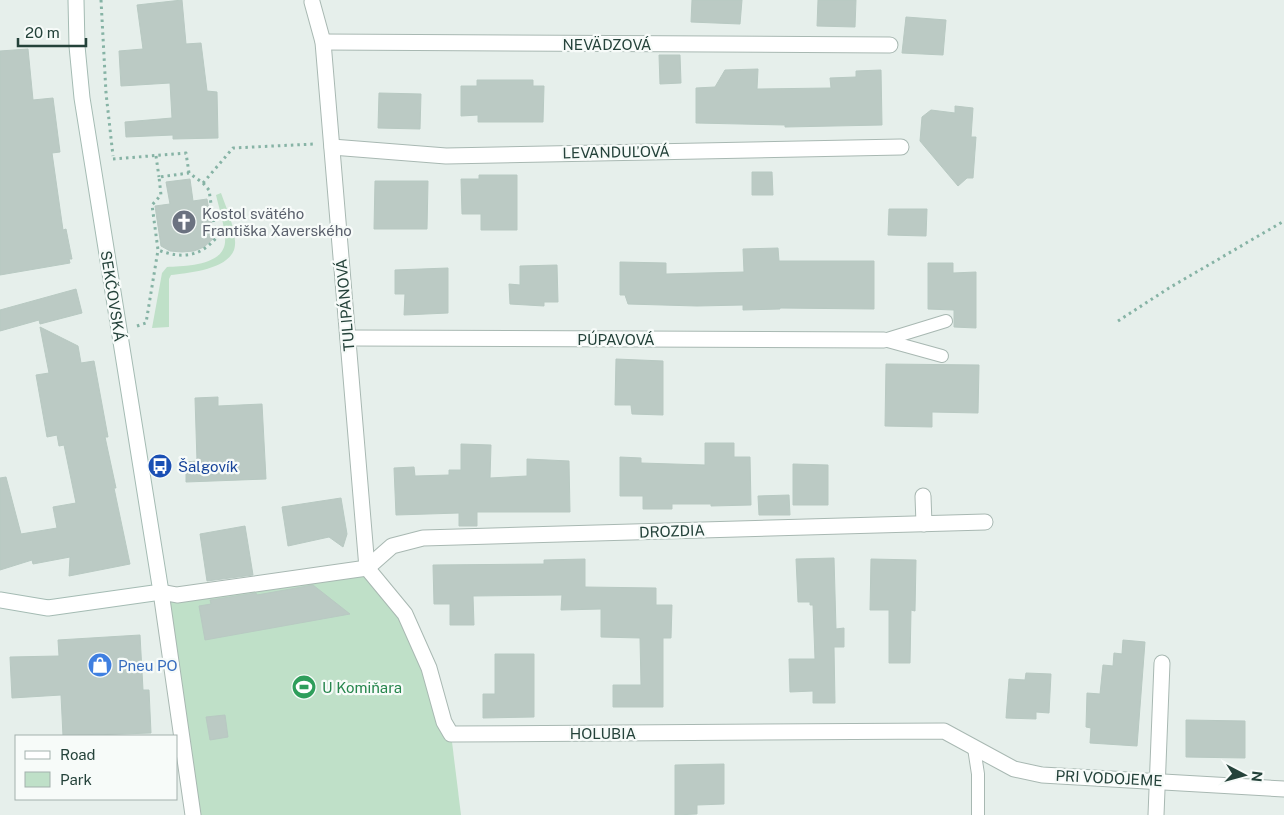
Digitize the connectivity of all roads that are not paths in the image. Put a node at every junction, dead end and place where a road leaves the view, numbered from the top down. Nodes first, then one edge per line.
1 (76, 0) edge
2 (312, 2) dead end
3 (323, 42) junction
4 (890, 45) dead end
5 (332, 145) junction
6 (901, 147) dead end
7 (946, 321) dead end
8 (348, 338) junction
9 (884, 340) junction
10 (942, 356) dead end
11 (923, 496) dead end
12 (986, 522) dead end
13 (924, 524) junction
14 (367, 568) junction
15 (161, 592) junction
16 (0, 600) edge
17 (1162, 662) dead end
18 (944, 731) joint
19 (974, 748) junction
20 (1158, 781) junction
21 (1284, 789) edge
22 (193, 815) edge
23 (978, 815) edge
24 (1156, 815) edge

1 - 15 street, SEKČOVSKÁ
2 - 3 street, TULIPÁNOVÁ
3 - 4 street, NEVÄDZOVÁ
3 - 5 street, TULIPÁNOVÁ
5 - 6 street, LEVANDUĽOVÁ
5 - 8 street, TULIPÁNOVÁ
7 - 9 lane
8 - 9 street, PÚPAVOVÁ
8 - 14 street, TULIPÁNOVÁ
9 - 10 lane
11 - 13 street
12 - 13 street, DROZDIA
13 - 14 street, DROZDIA
14 - 15 street
14 - 18 street, HOLUBIA
15 - 16 street
15 - 22 street, SEKČOVSKÁ
17 - 20 street
18 - 19 street, PRI VODOJEME
19 - 20 street, PRI VODOJEME
19 - 23 lane
20 - 21 street, PRI VODOJEME
20 - 24 street

